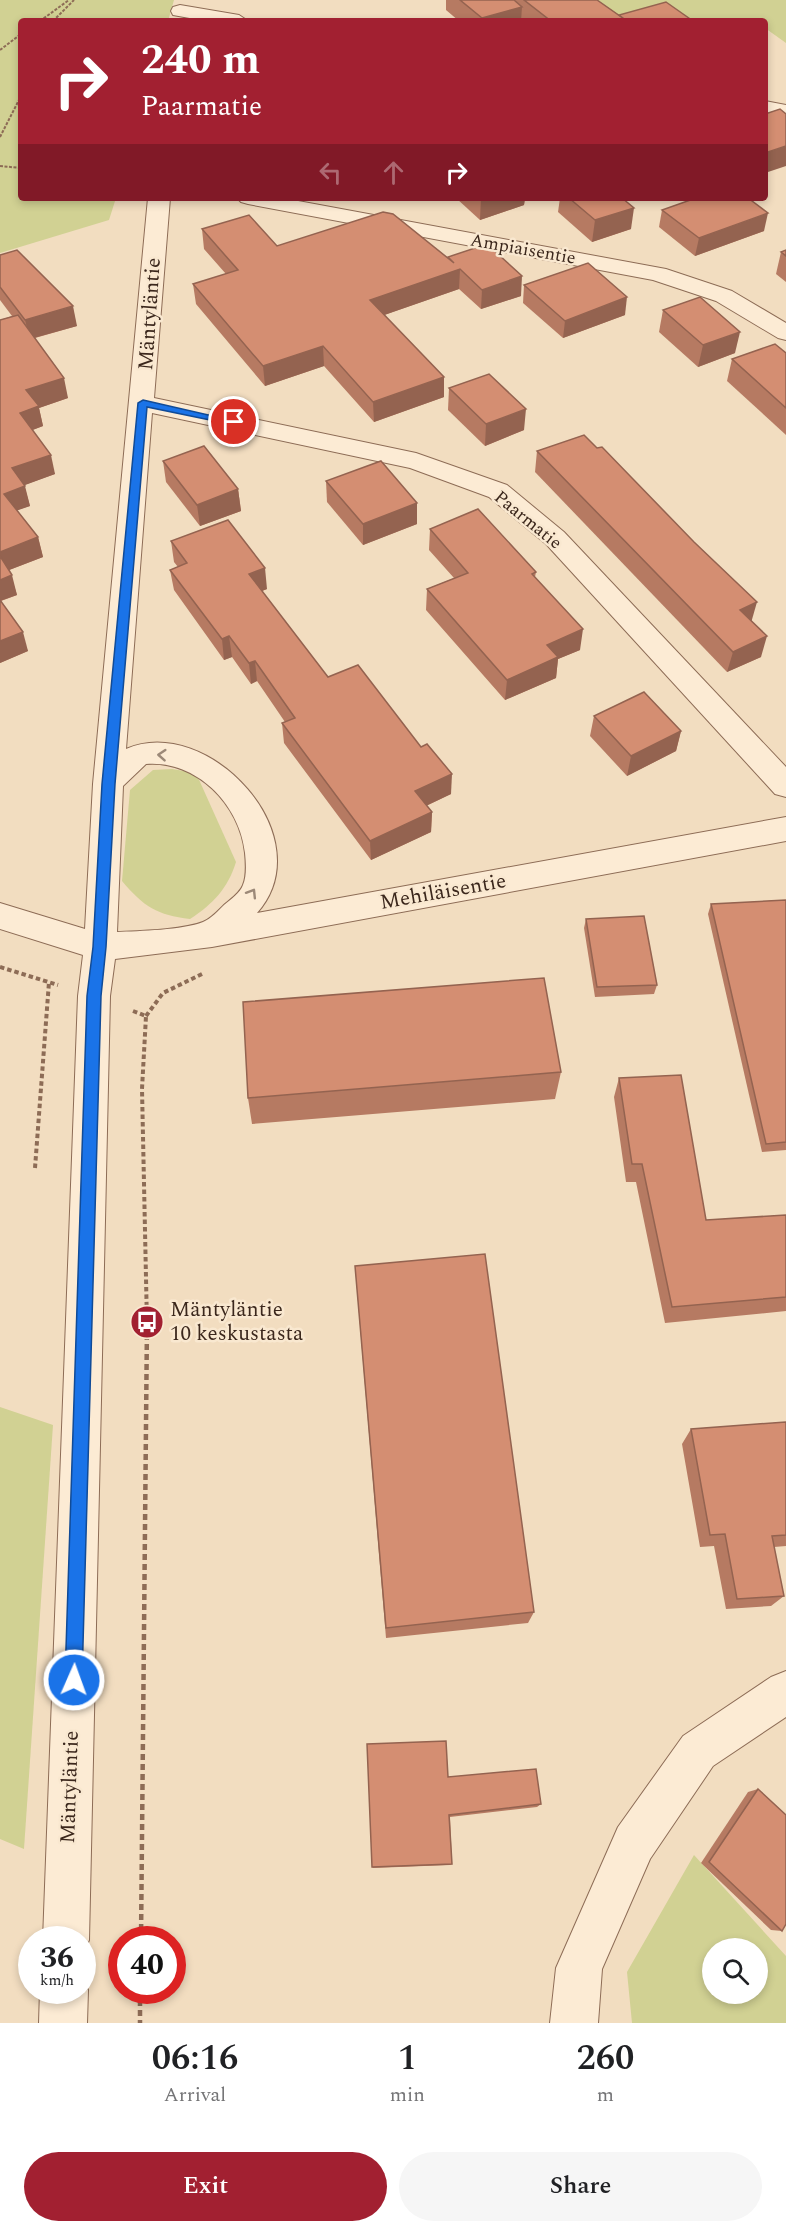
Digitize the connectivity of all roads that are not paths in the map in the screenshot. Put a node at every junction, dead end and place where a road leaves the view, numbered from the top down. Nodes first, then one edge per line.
1 (181, 11) edge
2 (221, 18) edge
3 (768, 108) edge
4 (786, 111) edge
5 (159, 201) edge
6 (264, 201) edge
7 (786, 333) edge
8 (143, 403) junction
9 (108, 784) junction
10 (786, 786) edge
11 (786, 829) edge
12 (0, 916) edge
13 (212, 934) junction
14 (100, 947) junction
15 (786, 1692) edge
16 (66, 1926) edge
17 (64, 2004) edge
18 (63, 2023) edge
19 (574, 2023) edge

1 - 2 street
3 - 4 street
5 - 8 street, Mäntyläntie
6 - 7 street, Ampiaisentie
8 - 9 street, Mäntyläntie
8 - 10 street, Paarmatie
13 -> 9 street
9 - 14 street, Mäntyläntie
11 - 13 street, Mehiläisentie
12 - 14 street
13 - 14 street, Mehiläisentie
14 - 16 street, Mäntyläntie
15 - 19 street
17 - 18 street

